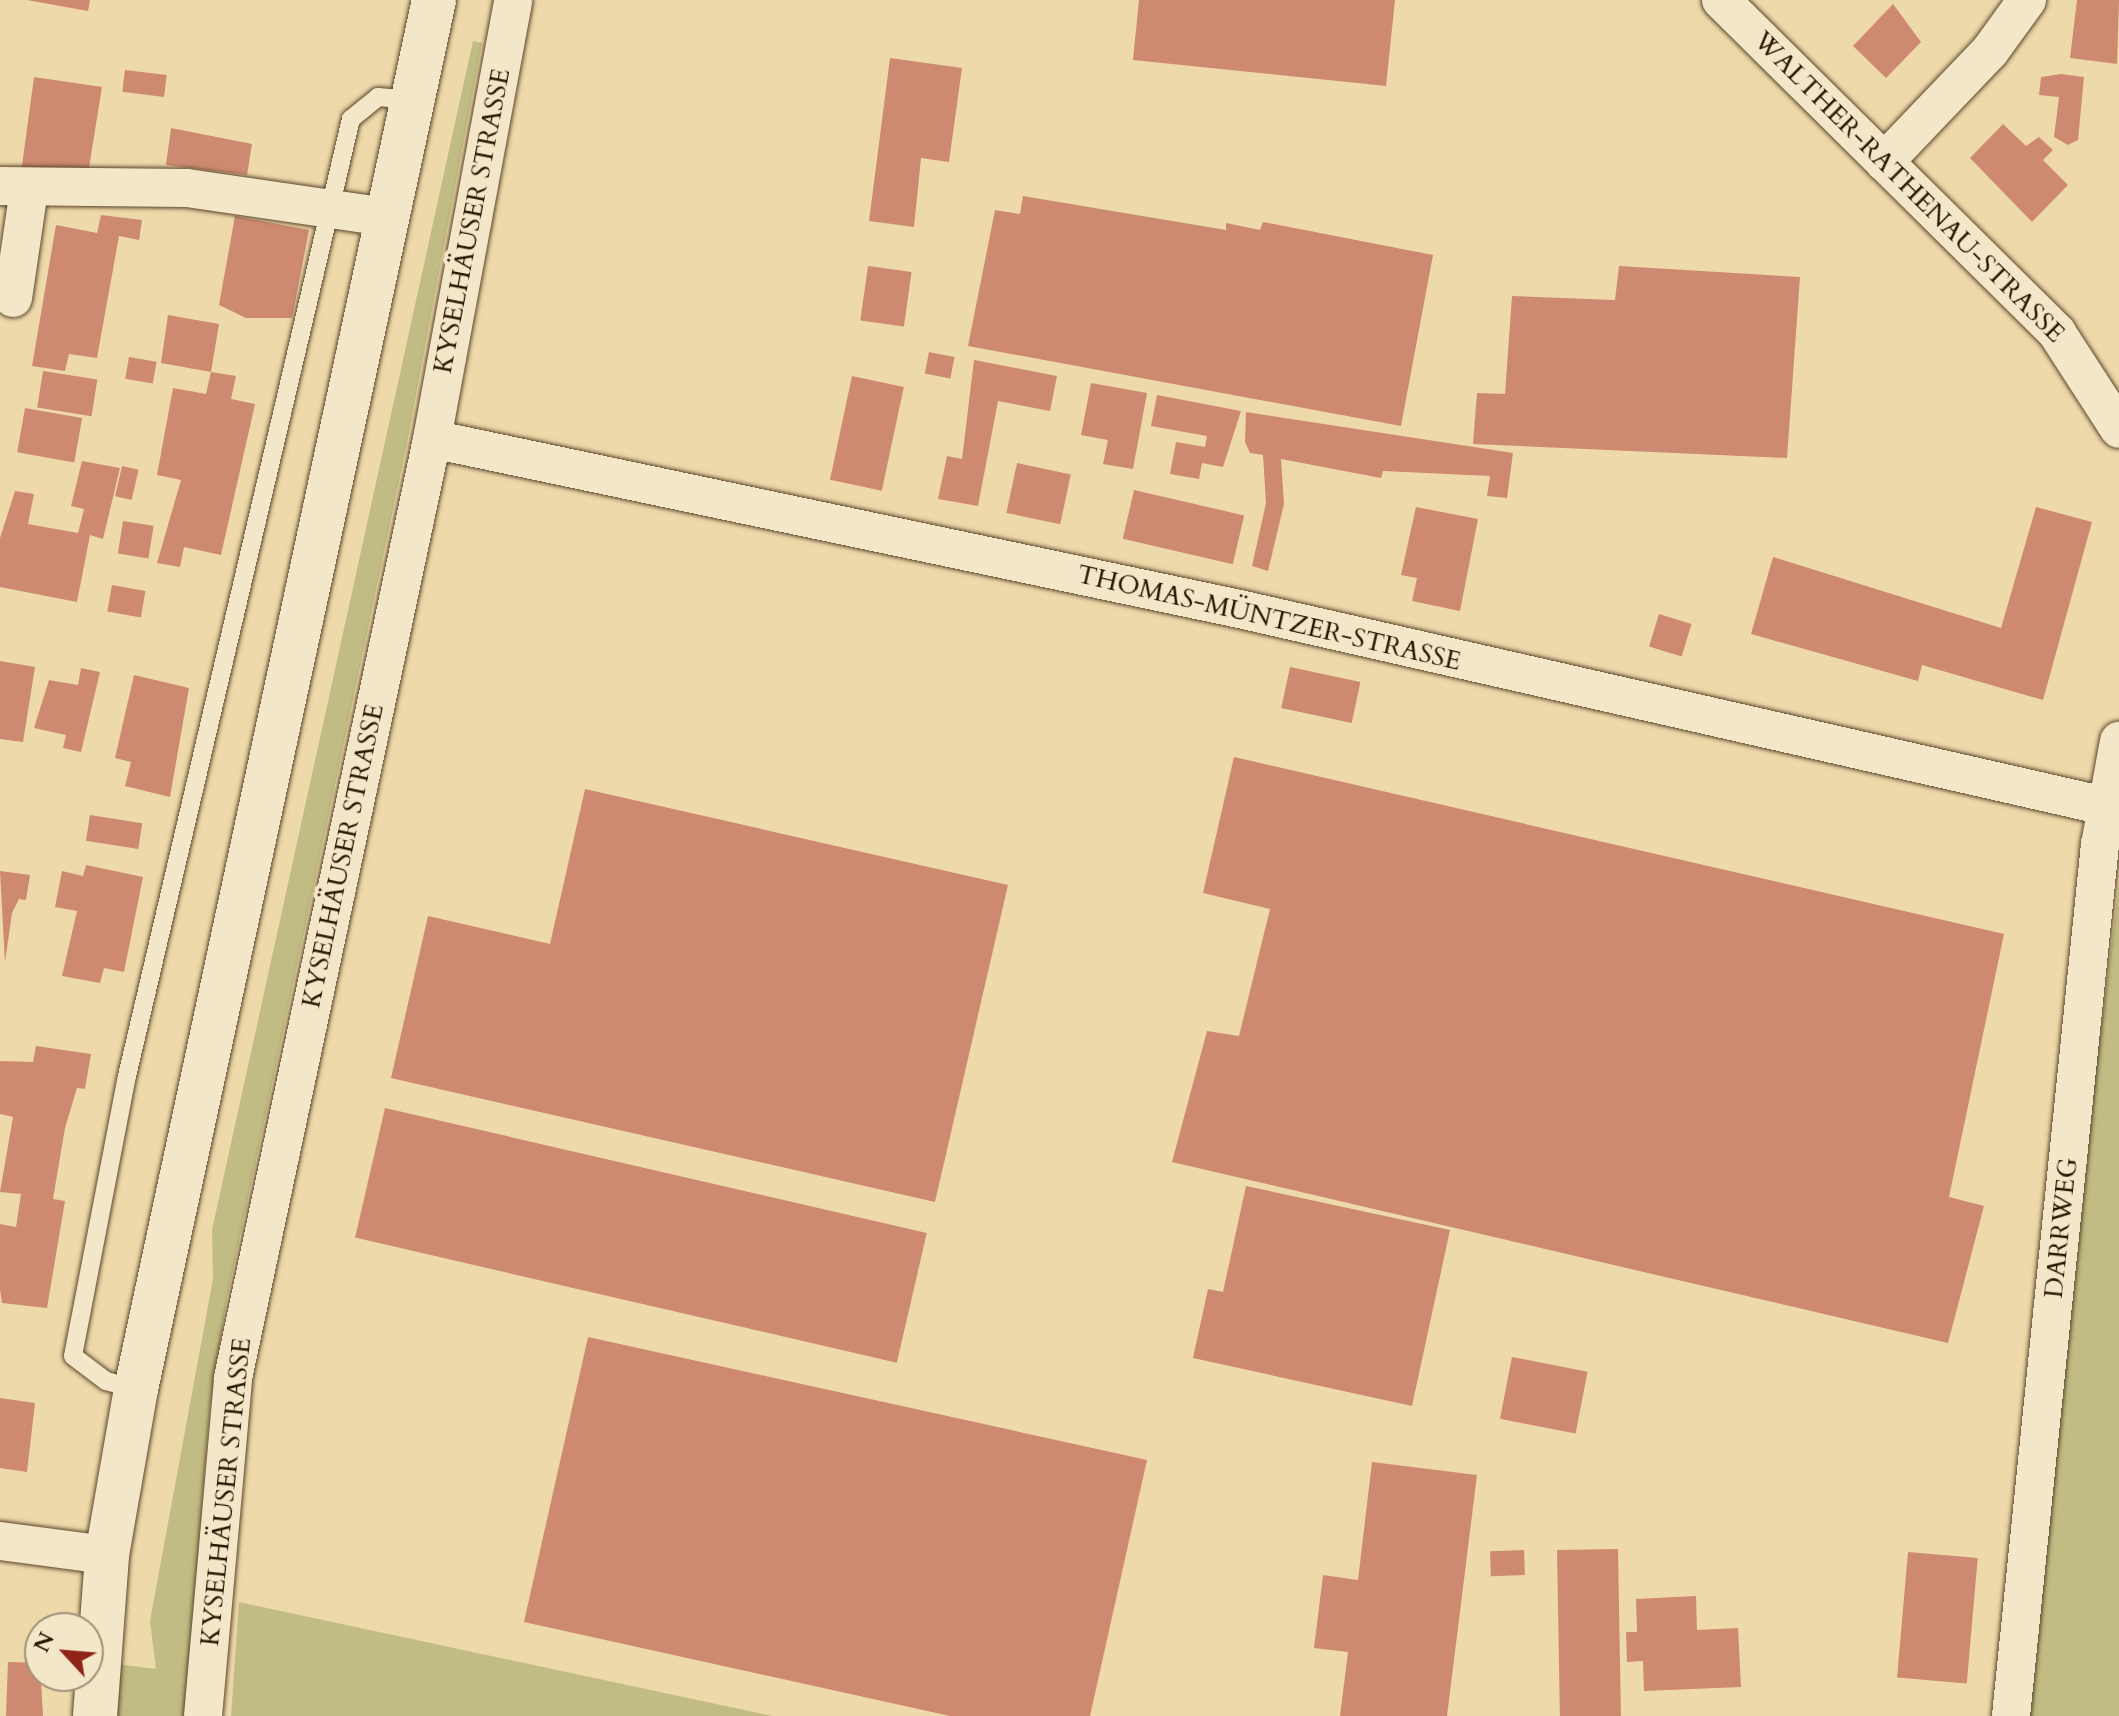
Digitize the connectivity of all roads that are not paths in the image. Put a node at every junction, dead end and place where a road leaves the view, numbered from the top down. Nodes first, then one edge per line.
1 (434, 0) edge
2 (513, 0) edge
3 (1721, 0) edge
4 (2027, 0) edge
5 (413, 100) junction
6 (1884, 162) junction
7 (14, 187) edge
8 (331, 206) junction
9 (387, 217) junction
10 (13, 298) dead end
11 (2116, 416) edge
12 (432, 439) junction
13 (2119, 741) edge
14 (2105, 806) junction
15 (136, 1389) junction
16 (0, 1541) edge
17 (107, 1555) junction
18 (95, 1716) edge
19 (203, 1716) edge
20 (2011, 1716) edge

1 - 5 main road
2 - 12 street, KYSELHÄUSER STRASSE
3 - 6 street, WALTHER-RATHENAU-STRASSE
4 - 6 street
5 - 8 lane
5 - 9 main road
6 - 11 street, WALTHER-RATHENAU-STRASSE
7 - 8 street
7 - 10 street
8 - 9 street
8 - 15 lane
9 - 15 main road
12 - 14 street, THOMAS-MÜNTZER-STRASSE
12 - 19 street, KYSELHÄUSER STRASSE
13 - 14 street, DARRWEG
14 - 20 street, DARRWEG
15 - 17 main road
16 - 17 street
17 - 18 main road

